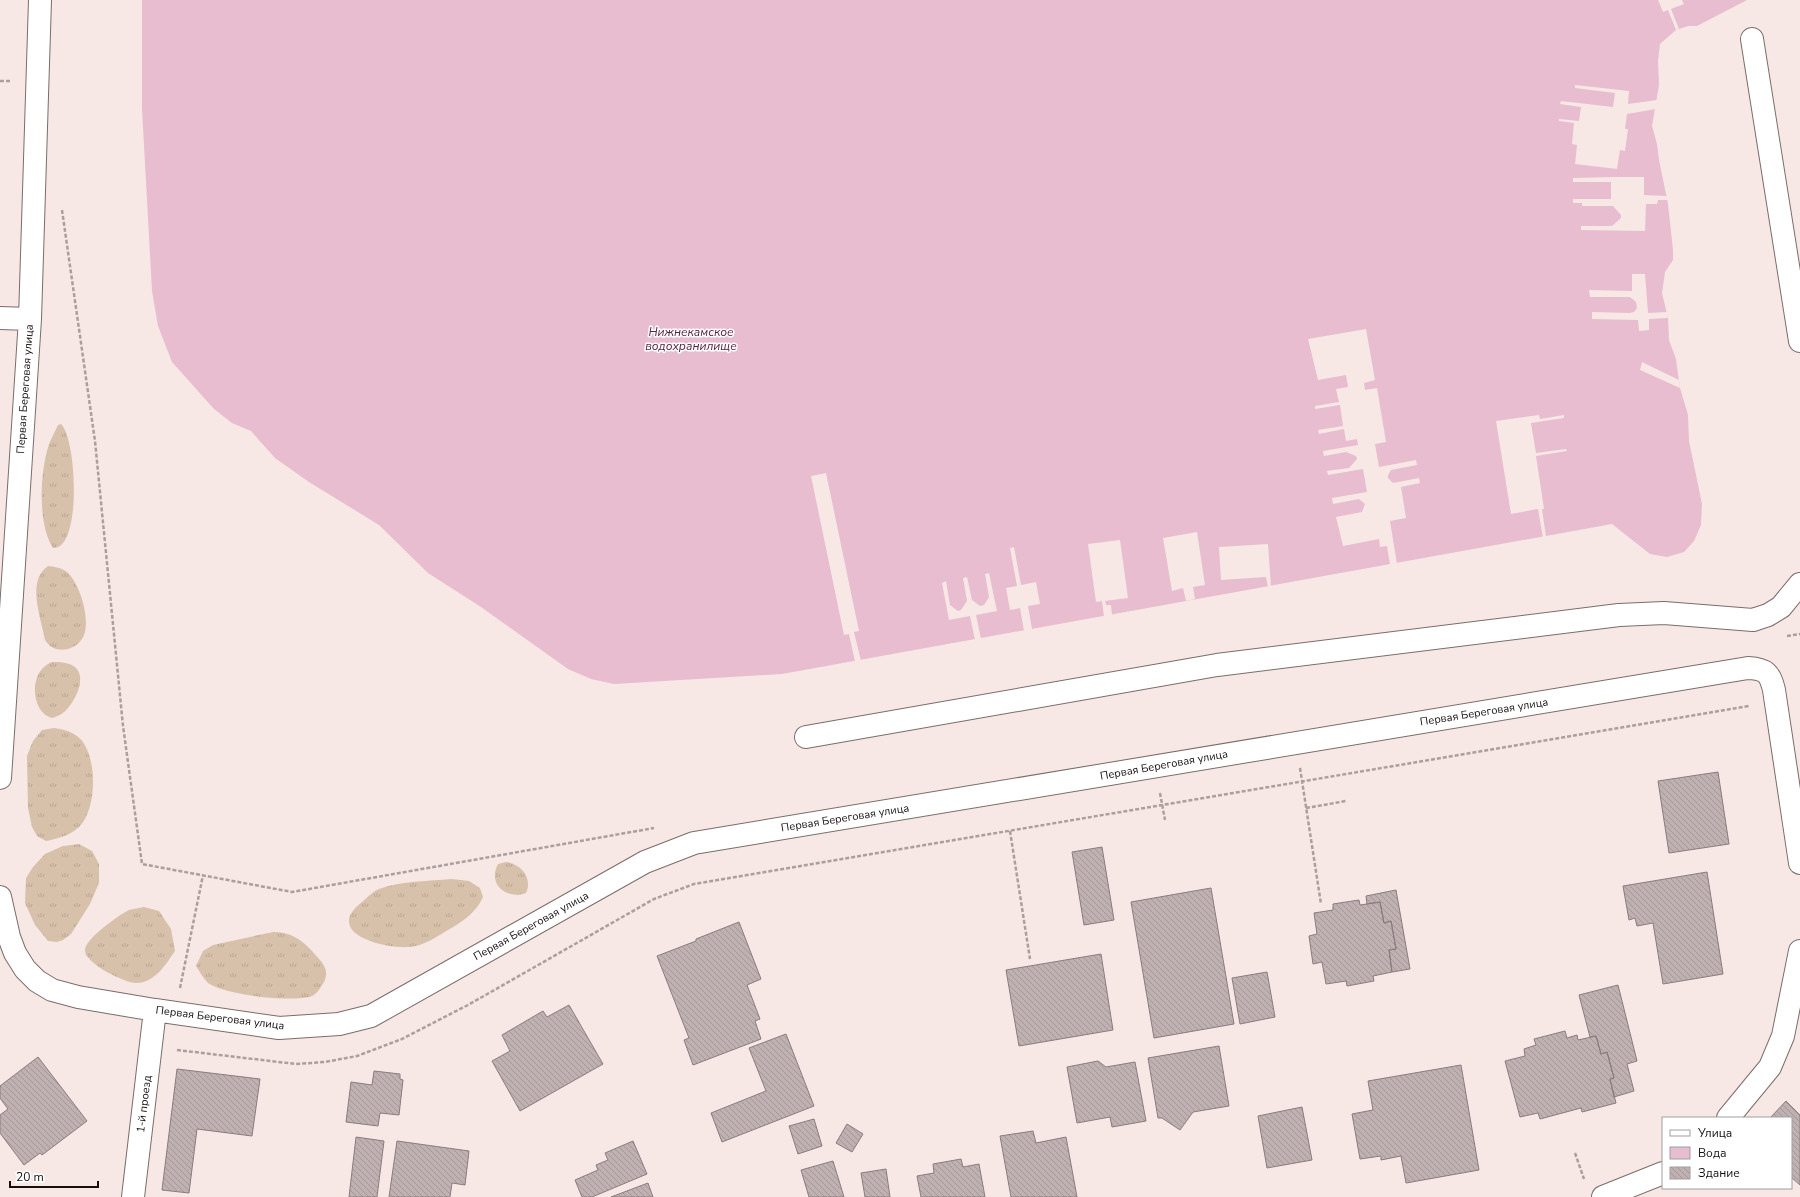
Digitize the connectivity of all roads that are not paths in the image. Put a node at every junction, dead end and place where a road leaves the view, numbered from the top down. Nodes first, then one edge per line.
1 (40, 0) edge
2 (1752, 39) dead end
3 (0, 318) edge
4 (30, 319) junction
5 (1800, 341) edge
6 (1800, 584) edge
7 (806, 738) dead end
8 (0, 778) edge
9 (1800, 863) edge
10 (0, 897) edge
11 (1800, 951) edge
12 (155, 1010) junction
13 (1729, 1117) edge
14 (1662, 1173) edge
15 (133, 1197) edge
16 (1603, 1197) edge

1 - 4 street, Первая Береговая улица
2 - 5 street
3 - 4 street
4 - 8 street, Первая Береговая улица
6 - 7 street
9 - 12 street, Первая Береговая улица
10 - 12 street, Первая Береговая улица
11 - 13 street
12 - 15 street, 1-й проезд
14 - 16 street

